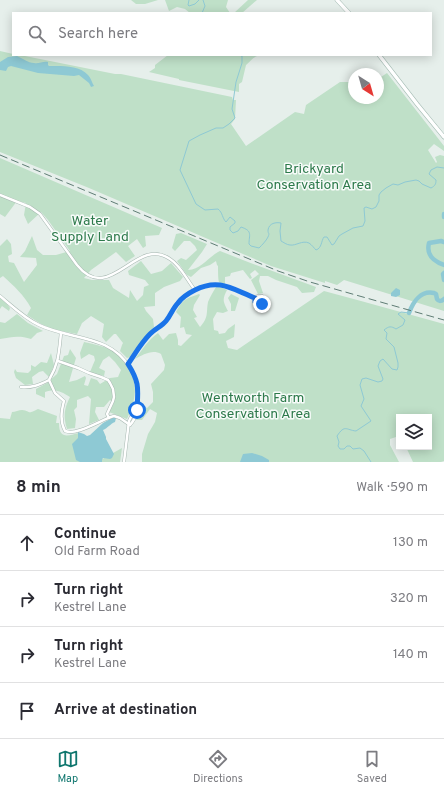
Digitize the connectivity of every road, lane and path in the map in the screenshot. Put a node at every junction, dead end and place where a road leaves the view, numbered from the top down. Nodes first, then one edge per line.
1 (338, 0) edge
2 (348, 12) edge
3 (380, 56) edge
4 (444, 129) edge
5 (439, 132) junction
6 (444, 137) edge
7 (0, 195) edge
8 (195, 290) junction
9 (0, 296) edge
10 (255, 298) dead end
11 (61, 333) junction
12 (58, 361) junction
13 (128, 364) junction
14 (49, 380) junction
15 (21, 386) dead end
16 (109, 418) junction
17 (130, 425) junction
18 (124, 462) edge

1 - 2 main road
3 - 5 main road
4 - 5 street
5 - 6 main road
7 - 8 street
8 - 10 street
8 - 13 street
9 - 11 street
11 - 12 street
11 - 13 street
12 - 14 street
12 - 16 street
13 - 17 street
14 - 15 street
14 - 16 street
16 - 17 street
17 - 18 street

